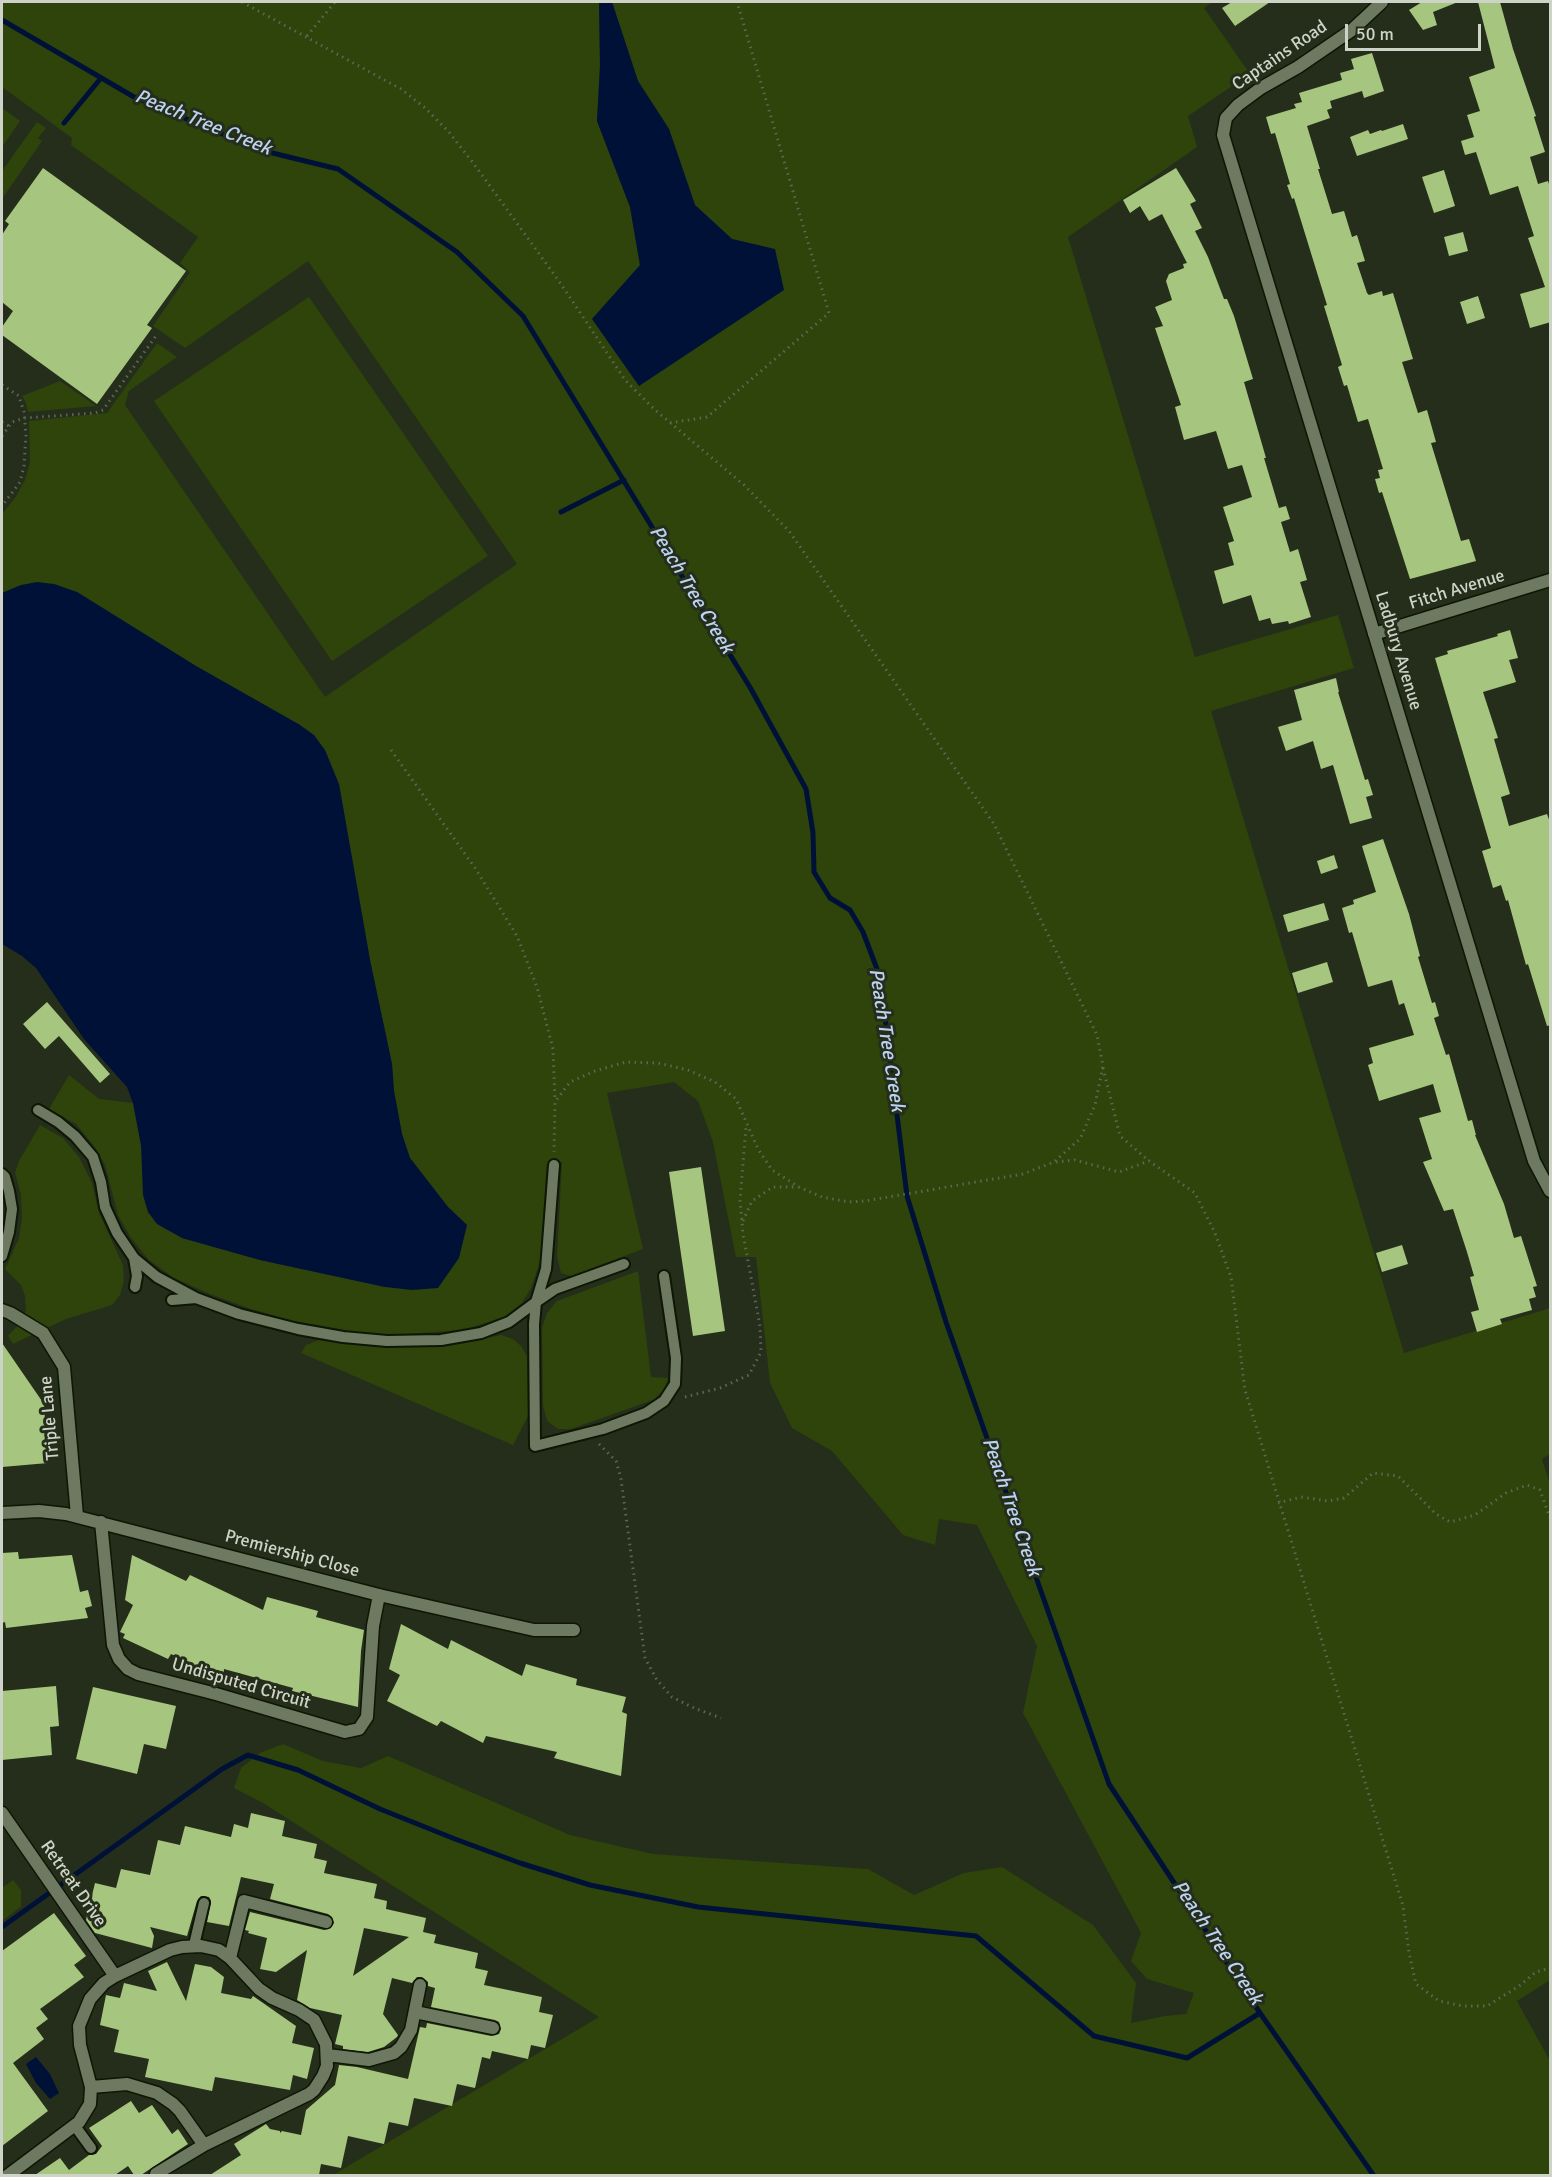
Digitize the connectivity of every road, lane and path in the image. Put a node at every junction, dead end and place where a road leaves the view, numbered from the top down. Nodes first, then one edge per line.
1 (242, 2) edge
2 (334, 2) edge
3 (737, 2) edge
4 (1382, 2) edge
5 (308, 36) junction
6 (1226, 118) joint
7 (159, 333) dead end
8 (2, 385) edge
9 (25, 418) junction
10 (2, 422) edge
11 (670, 423) junction
12 (9, 426) junction
13 (2, 436) edge
14 (2, 506) edge
15 (1551, 580) edge
16 (1374, 634) junction
17 (391, 750) dead end
18 (1103, 1066) junction
19 (555, 1102) junction
20 (38, 1110) dead end
21 (746, 1125) junction
22 (1149, 1161) junction
23 (1054, 1162) junction
24 (554, 1165) joint
25 (2, 1174) edge
26 (799, 1186) junction
27 (1551, 1191) edge
28 (742, 1222) junction
29 (2, 1256) edge
30 (134, 1258) junction
31 (624, 1264) dead end
32 (664, 1276) dead end
33 (135, 1287) dead end
34 (196, 1298) junction
35 (172, 1300) dead end
36 (536, 1302) junction
37 (2, 1311) edge
38 (664, 1401) junction
39 (582, 1434) junction
40 (1278, 1503) junction
41 (2, 1514) edge
42 (77, 1516) junction
43 (1551, 1518) edge
44 (101, 1522) junction
45 (379, 1595) junction
46 (574, 1630) dead end
47 (721, 1718) dead end
48 (2, 1813) edge
49 (204, 1904) dead end
50 (326, 1922) dead end
51 (194, 1945) junction
52 (230, 1958) junction
53 (1551, 1968) edge
54 (115, 1976) junction
55 (420, 1985) dead end
56 (415, 2012) junction
57 (493, 2028) dead end
58 (327, 2055) junction
59 (92, 2086) junction
60 (75, 2126) junction
61 (204, 2145) junction
62 (91, 2148) dead end
63 (156, 2174) edge
64 (7, 2175) edge

1 - 5 path
2 - 5 path
3 - 11 path
4 - 6 street, Captains Road
5 - 11 path
6 - 16 street, Ladbury Avenue
7 - 9 path
8 - 9 path
9 - 12 path
9 - 14 path
10 - 12 path
11 - 18 path
12 - 13 path
15 - 16 street, Fitch Avenue
16 - 27 street, Ladbury Avenue
17 - 19 path
18 - 22 path
18 - 23 path
19 - 21 path
19 - 24 path
20 - 30 lane
21 - 26 path
21 - 28 path
22 - 23 path
22 - 40 path
23 - 26 path
24 - 36 lane
25 - 29 lane
26 - 28 path
28 - 38 path
30 - 33 lane
30 - 34 lane
31 - 36 lane
32 - 38 lane
34 - 35 lane
34 - 36 lane
36 - 39 lane
37 - 42 street, Triple Lane
38 - 39 lane
39 - 47 path
40 - 43 path
40 - 53 path
41 - 42 street, Premiership Close
42 - 44 street, Premiership Close
44 - 45 street, Premiership Close
44 - 45 street, Undisputed Circuit
45 - 46 street, Premiership Close
48 - 54 street, Retreat Drive
49 - 51 lane
50 - 52 street
51 - 52 street
51 - 54 street
52 - 58 street
54 - 59 street
55 - 56 street
56 - 57 street
56 - 58 street
58 - 61 street
59 - 60 street
59 - 61 street
60 - 62 lane
60 - 64 street
61 - 63 street

